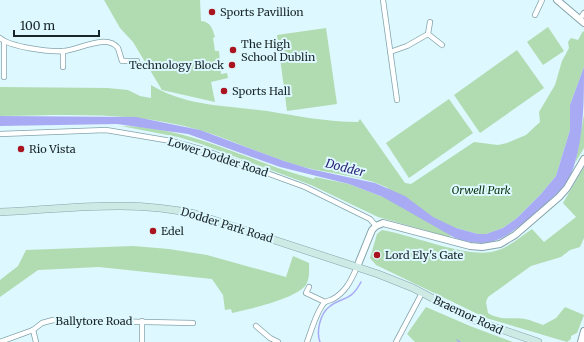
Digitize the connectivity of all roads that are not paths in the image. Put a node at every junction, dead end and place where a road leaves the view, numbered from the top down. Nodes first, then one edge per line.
1 (383, 0) edge
2 (542, 0) edge
3 (557, 0) edge
4 (535, 15) dead end
5 (583, 18) edge
6 (430, 22) dead end
7 (428, 34) junction
8 (0, 38) edge
9 (4, 43) junction
10 (442, 45) dead end
11 (63, 51) junction
12 (390, 52) junction
13 (137, 61) dead end
14 (63, 66) dead end
15 (4, 77) dead end
16 (398, 100) dead end
17 (0, 134) edge
18 (584, 159) edge
19 (0, 212) edge
20 (376, 226) junction
21 (357, 267) junction
22 (309, 287) dead end
23 (422, 293) junction
24 (325, 302) junction
25 (142, 321) junction
26 (193, 323) dead end
27 (256, 326) dead end
28 (33, 330) junction
29 (584, 331) edge
30 (0, 342) edge
31 (36, 342) edge
32 (142, 342) edge
33 (278, 342) edge
34 (307, 342) edge
35 (396, 342) edge
36 (538, 342) edge
37 (581, 342) edge

1 - 12 street
2 - 4 street
3 - 5 street
6 - 7 street
7 - 10 street
7 - 12 street
8 - 9 street
9 - 11 street
9 - 15 street
11 - 13 street
11 - 14 street
12 - 16 street
17 - 20 street, Lower Dodder Road
18 - 20 street
19 - 21 main road, Dodder Park Road
20 - 21 street
21 - 23 main road, Dodder Park Road
21 - 24 street
22 - 24 street
23 - 35 street
23 - 36 main road, Braemor Road
24 - 34 street
25 - 26 street, Ballytore Road
25 - 28 street, Ballytore Road
25 - 32 street
27 - 33 street
28 - 30 street, Ballytore Road
28 - 31 street
29 - 37 street

